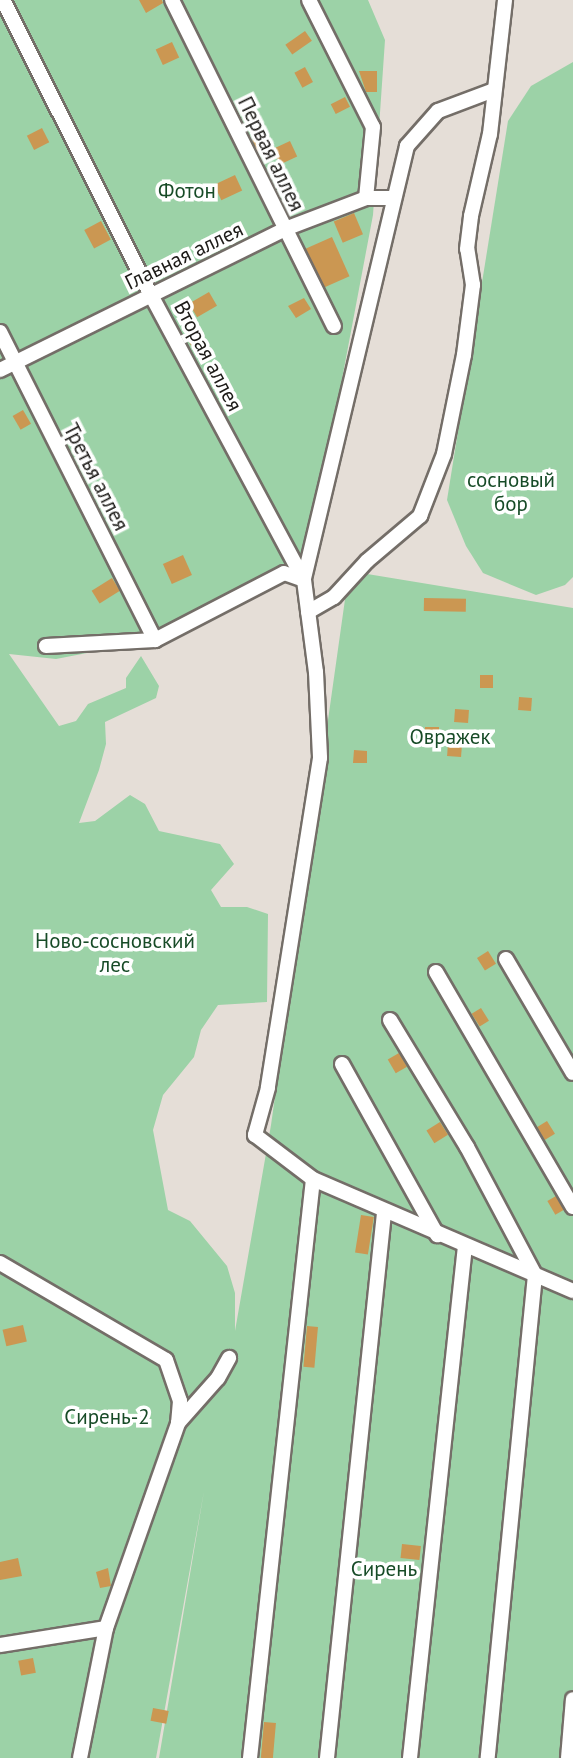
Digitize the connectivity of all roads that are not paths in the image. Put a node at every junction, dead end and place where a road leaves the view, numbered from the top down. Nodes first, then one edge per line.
1 (3, 0) edge
2 (172, 0) edge
3 (309, 0) edge
4 (505, 0) edge
5 (494, 90) junction
6 (366, 198) junction
7 (392, 198) junction
8 (285, 229) junction
9 (151, 295) junction
10 (334, 326) dead end
11 (0, 332) edge
12 (15, 362) junction
13 (0, 370) edge
14 (303, 580) junction
15 (308, 612) junction
16 (155, 640) junction
17 (46, 646) dead end
18 (506, 959) dead end
19 (436, 972) dead end
20 (390, 1020) dead end
21 (342, 1064) dead end
22 (573, 1073) edge
23 (313, 1179) junction
24 (573, 1207) edge
25 (384, 1213) junction
26 (438, 1235) junction
27 (465, 1246) junction
28 (0, 1263) edge
29 (535, 1275) junction
30 (573, 1291) edge
31 (229, 1358) dead end
32 (178, 1423) junction
33 (106, 1628) junction
34 (0, 1645) edge
35 (573, 1699) edge
36 (80, 1758) edge
37 (250, 1758) edge
38 (327, 1758) edge
39 (410, 1758) edge
40 (488, 1758) edge
41 (568, 1758) edge

1 - 9 street, Вторая аллея
2 - 8 street, Первая аллея
3 - 6 street
4 - 5 street
5 - 7 street
5 - 15 street
6 - 7 street, Главная аллея
6 - 8 street, Главная аллея
7 - 14 street
8 - 9 street, Главная аллея
8 - 10 street, Первая аллея
9 - 12 street, Главная аллея
9 - 14 street, Вторая аллея
11 - 12 street, Третья аллея
12 - 13 street, Главная аллея
12 - 16 street, Третья аллея
14 - 15 street
14 - 16 street
15 - 23 street
16 - 17 street
18 - 22 street
19 - 24 street
20 - 29 street
21 - 26 street
23 - 25 street
23 - 37 street
25 - 26 street
25 - 38 street
26 - 27 street
27 - 29 street
27 - 39 street
28 - 32 street
29 - 30 street
29 - 40 street
31 - 32 street
32 - 33 street
33 - 34 street
33 - 36 street
35 - 41 street

